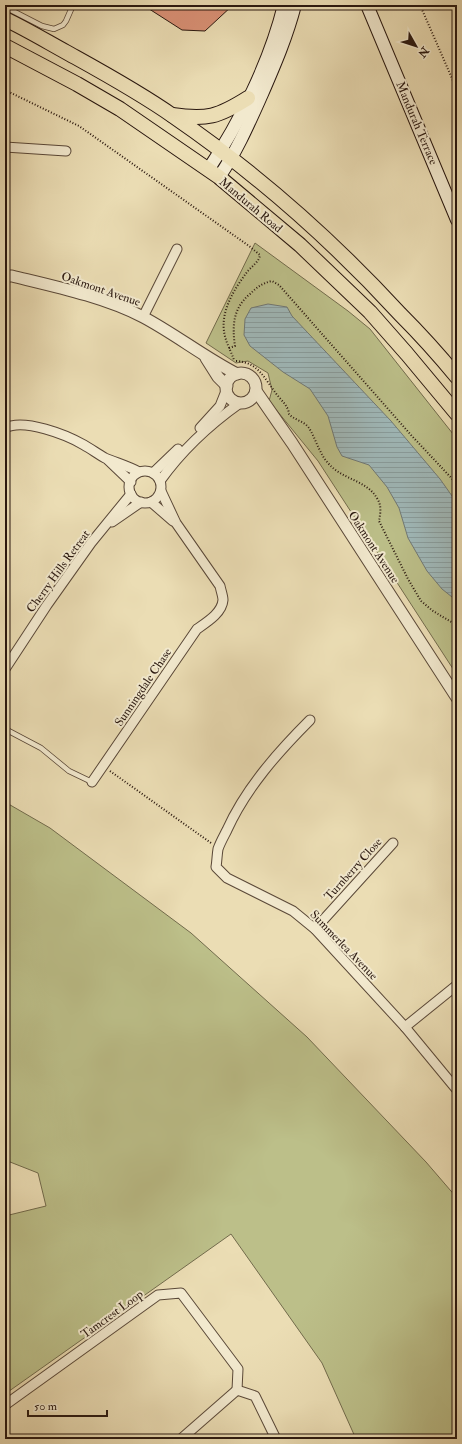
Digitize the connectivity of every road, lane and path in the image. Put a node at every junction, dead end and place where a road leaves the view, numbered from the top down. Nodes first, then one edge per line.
1 (73, 5) edge
2 (284, 5) edge
3 (295, 5) edge
4 (367, 5) edge
5 (420, 5) edge
6 (5, 7) edge
7 (5, 19) edge
8 (5, 46) edge
9 (5, 90) edge
10 (457, 90) edge
11 (248, 98) junction
12 (172, 115) junction
13 (5, 147) edge
14 (66, 151) dead end
15 (226, 154) junction
16 (213, 174) junction
17 (457, 220) edge
18 (176, 249) dead end
19 (5, 276) edge
20 (143, 317) junction
21 (229, 348) junction
22 (203, 354) junction
23 (235, 360) junction
24 (226, 368) junction
25 (237, 374) junction
26 (457, 377) edge
27 (226, 388) junction
28 (256, 391) junction
29 (243, 403) junction
30 (268, 411) junction
31 (457, 414) edge
32 (5, 428) edge
33 (105, 458) junction
34 (140, 472) junction
35 (153, 473) junction
36 (131, 482) junction
37 (457, 484) edge
38 (160, 486) junction
39 (131, 494) junction
40 (141, 502) junction
41 (151, 502) junction
42 (176, 523) junction
43 (105, 528) junction
44 (457, 628) edge
45 (5, 669) edge
46 (457, 698) edge
47 (310, 720) dead end
48 (5, 729) edge
49 (103, 766) junction
50 (92, 782) joint
51 (393, 843) dead end
52 (218, 848) junction
53 (315, 929) junction
54 (457, 985) edge
55 (405, 1027) junction
56 (457, 1090) edge
57 (237, 1390) junction
58 (5, 1405) edge
59 (181, 1439) edge
60 (276, 1439) edge

1 - 6 lane
2 - 11 main road
3 - 15 main road
4 - 17 main road, Mandurah Terrace
5 - 10 path
7 - 12 highway, Mandurah Road
8 - 16 highway, Mandurah Road
9 - 21 path
11 - 12 highway
11 - 15 main road
12 - 15 highway, Mandurah Road
13 - 14 street
15 - 16 main road
15 - 26 highway, Mandurah Road
16 - 31 highway, Mandurah Road
18 - 20 street
19 - 20 street, Oakmont Avenue
20 - 22 street, Oakmont Avenue
21 - 23 path
21 - 37 path
22 - 24 street, Oakmont Avenue
22 - 27 street, Oakmont Avenue
23 - 24 path
23 - 44 path
24 - 25 street, Oakmont Avenue
25 - 27 street
25 - 28 street
27 - 29 street
27 - 35 street
28 - 29 street
28 - 30 street, Oakmont Avenue
29 - 30 street
29 - 38 street
30 - 46 street, Oakmont Avenue
32 - 33 street
33 - 34 street
33 - 36 street
34 - 35 street
34 - 36 street
35 - 38 street
36 - 39 street
38 - 41 street
38 - 42 street, Sunningdale Chase
39 - 40 street
39 - 43 street, Cherry Hills Retreat
40 - 41 street
40 - 43 street, Cherry Hills Retreat
41 - 42 street, Sunningdale Chase
42 - 49 street, Sunningdale Chase
43 - 45 street, Cherry Hills Retreat
47 - 52 street, Summerlea Avenue
48 - 50 lane, Sunningdale Chase
49 - 50 street, Sunningdale Chase
49 - 52 path
51 - 53 street, Turnberry Close
52 - 53 street, Summerlea Avenue
53 - 55 street, Summerlea Avenue
54 - 55 street
55 - 56 street, Summerlea Avenue
57 - 58 street, Tamcrest Loop
57 - 59 street
57 - 60 street

